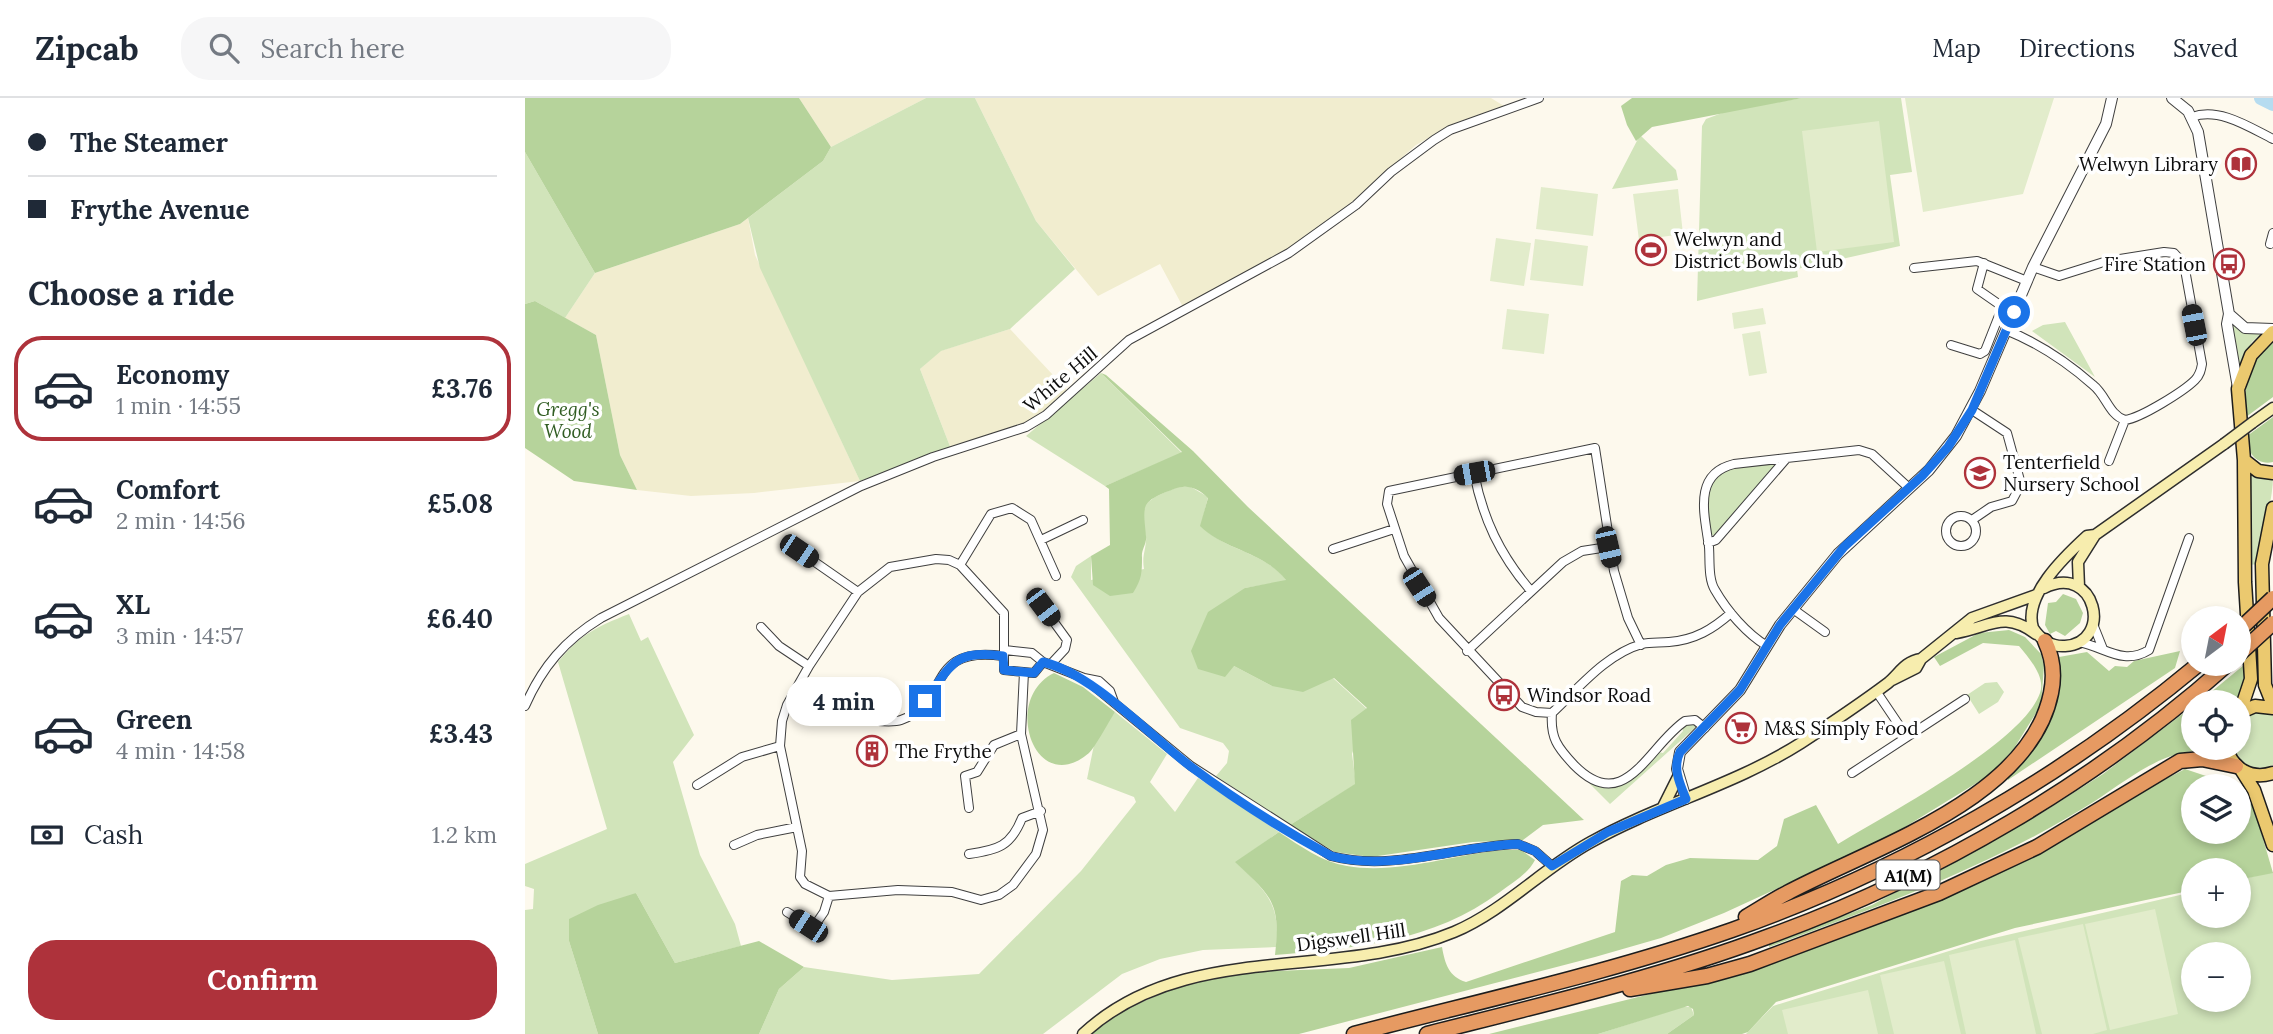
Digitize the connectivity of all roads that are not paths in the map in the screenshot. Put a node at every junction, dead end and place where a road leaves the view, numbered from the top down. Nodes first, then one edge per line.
1 (1539, 98) edge
2 (2112, 98) edge
3 (2172, 98) edge
4 (2192, 117) junction
5 (2273, 139) edge
6 (2273, 233) edge
7 (2270, 244) dead end
8 (1985, 263) junction
9 (2033, 267) junction
10 (1914, 268) dead end
11 (2027, 281) junction
12 (2229, 314) junction
13 (2006, 330) junction
14 (2273, 331) edge
15 (1951, 345) dead end
16 (2238, 388) junction
17 (2273, 408) edge
18 (1972, 410) junction
19 (2125, 420) junction
20 (1786, 459) junction
21 (2244, 460) junction
22 (2109, 461) dead end
23 (1474, 473) junction
24 (2273, 473) edge
25 (1909, 488) junction
26 (2273, 508) edge
27 (1083, 520) dead end
28 (1972, 520) dead end
29 (1394, 529) junction
30 (2095, 535) junction
31 (2189, 538) dead end
32 (1041, 540) junction
33 (1708, 543) junction
34 (1608, 547) junction
35 (1333, 549) dead end
36 (799, 551) dead end
37 (960, 565) junction
38 (1056, 576) dead end
39 (2079, 587) junction
40 (1531, 590) junction
41 (858, 592) junction
42 (2040, 592) junction
43 (2273, 598) edge
44 (1043, 607) dead end
45 (1793, 608) junction
46 (1731, 613) junction
47 (2251, 619) edge
48 (2273, 623) edge
49 (2093, 624) junction
50 (761, 627) dead end
51 (1825, 632) dead end
52 (1957, 634) junction
53 (2041, 639) junction
54 (2079, 642) junction
55 (2251, 643) edge
56 (1641, 645) junction
57 (1767, 646) junction
58 (2103, 649) junction
59 (1467, 651) junction
60 (1004, 653) junction
61 (1047, 663) junction
62 (809, 666) junction
63 (1024, 672) junction
64 (2183, 676) edge
65 (2213, 676) edge
66 (2247, 690) edge
67 (1877, 691) junction
68 (1965, 699) dead end
69 (525, 706) edge
70 (2273, 706) edge
71 (2251, 708) edge
72 (1552, 713) junction
73 (857, 720) dead end
74 (1705, 728) junction
75 (1021, 734) junction
76 (1907, 737) junction
77 (780, 746) junction
78 (2234, 760) edge
79 (2239, 768) junction
80 (1852, 773) dead end
81 (2273, 773) edge
82 (1678, 777) junction
83 (697, 785) dead end
84 (1686, 799) junction
85 (1663, 807) junction
86 (969, 808) dead end
87 (1041, 811) junction
88 (797, 827) junction
89 (734, 845) dead end
90 (2273, 845) edge
91 (969, 854) dead end
92 (1552, 866) junction
93 (829, 896) junction
94 (787, 912) dead end
95 (1714, 936) junction
96 (1549, 1003) junction
97 (1083, 1034) edge
98 (1354, 1034) edge
99 (1427, 1034) edge

1 - 69 street, White Hill
2 - 9 street
3 - 4 street
4 - 5 street
4 - 12 street
6 - 7 street
8 - 10 street
8 - 11 street
8 - 15 street
9 - 11 street
9 - 19 street
11 - 13 street
12 - 14 street
12 - 16 street
13 - 18 street
13 - 19 street
14 - 16 main road
16 - 21 main road
17 - 30 main road, bridge
18 - 25 street
18 - 28 street
19 - 22 street
20 - 25 street
20 - 33 street
20 - 33 street
21 - 24 main road
21 - 66 main road
23 - 29 street
23 - 34 street
23 - 40 street
25 - 45 street
26 - 70 main road
27 - 32 street
29 - 35 street
29 - 59 street
30 - 39 main road
30 - 42 main road
31 - 58 street
32 - 37 street
32 - 38 street
33 - 46 street
34 - 40 street
34 - 56 street
36 - 41 street
37 - 41 street
37 - 60 street
39 - 42 main road
39 - 49 main road
40 - 59 street
41 - 62 street
42 - 52 main road, Digswell Hill
42 - 53 main road
43 - 47 highway, bridge
44 - 61 street
45 - 51 street
45 - 57 street
46 - 56 street
46 - 57 street
48 - 55 highway, bridge
49 - 54 main road
49 - 58 street
50 - 62 street
52 - 53 main road
52 - 67 main road, Digswell Hill
53 - 54 main road
53 - 95 highway, A1(M)
54 - 58 street
56 - 72 street
57 - 74 street
59 - 72 street
60 - 61 street
60 - 63 street
60 - 73 street
61 - 63 street
61 - 92 street
62 - 77 street
63 - 75 street
64 - 95 highway, A1(M)
65 - 96 highway, A1(M)
67 - 76 street
67 - 84 main road, Digswell Hill
68 - 76 street
70 - 71 main road
72 - 74 street
74 - 82 street
75 - 86 street
75 - 87 street
76 - 80 street
77 - 83 street
77 - 88 street
78 - 79 main road
79 - 81 main road
79 - 90 main road
79 - 96 highway, A1(M)
82 - 84 street
82 - 85 main road
84 - 85 main road, Digswell Hill
85 - 92 main road, Digswell Hill
87 - 91 street
87 - 93 street
88 - 89 street
88 - 93 street
92 - 97 main road, Digswell Hill
93 - 94 street
95 - 98 highway, A1(M)
96 - 99 highway, A1(M)

